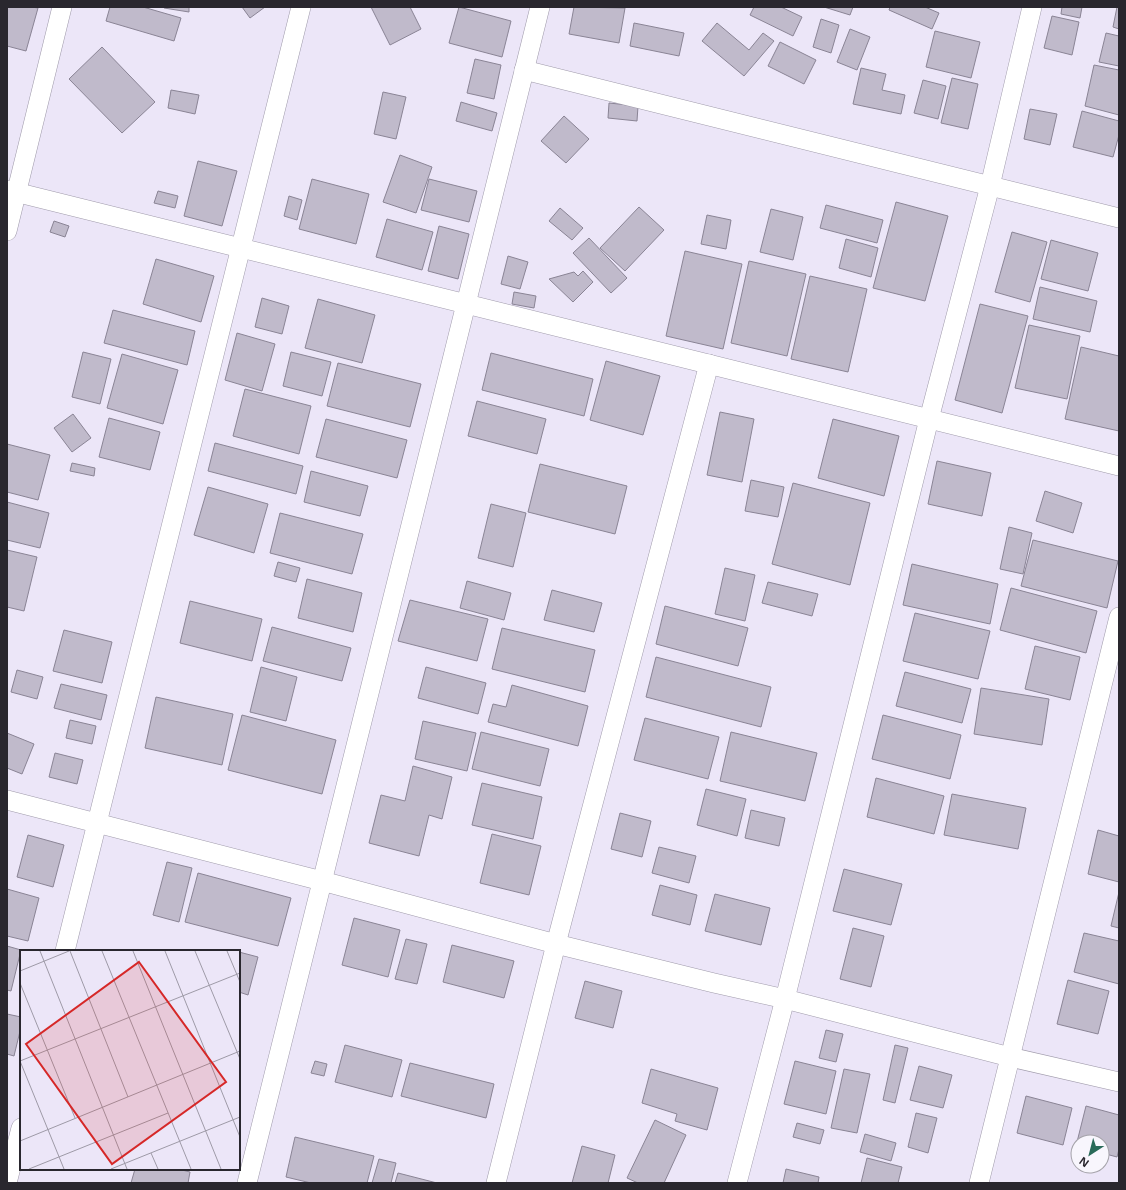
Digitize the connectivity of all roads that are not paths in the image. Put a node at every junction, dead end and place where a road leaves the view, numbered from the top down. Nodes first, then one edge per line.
1 (62, 7) edge
2 (301, 7) edge
3 (540, 7) edge
4 (1032, 7) edge
5 (524, 70) junction
6 (990, 186) junction
7 (12, 192) edge
8 (1119, 218) edge
9 (7, 232) edge
10 (241, 248) junction
11 (466, 304) junction
12 (709, 364) junction
13 (929, 419) junction
14 (1119, 466) edge
15 (1119, 617) edge
16 (7, 800) edge
17 (97, 822) junction
18 (322, 881) junction
19 (556, 944) junction
20 (65, 950) edge
21 (785, 999) junction
22 (1010, 1057) junction
23 (1119, 1082) edge
24 (20, 1132) edge
25 (7, 1183) edge
26 (247, 1183) edge
27 (496, 1183) edge
28 (737, 1183) edge
29 (979, 1183) edge

1 - 7 street
2 - 10 street
3 - 5 street
4 - 6 street
5 - 6 street
5 - 11 street
6 - 8 street
6 - 13 street
7 - 9 street
7 - 10 street
10 - 11 street
10 - 17 street
11 - 12 street
11 - 18 street
12 - 13 street
12 - 19 street
13 - 14 street
13 - 21 street
15 - 22 street
16 - 17 street
17 - 18 street
17 - 20 street
18 - 19 street
18 - 26 street
19 - 21 street
19 - 27 street
21 - 22 street
21 - 28 street
22 - 23 street
22 - 29 street
24 - 25 street

